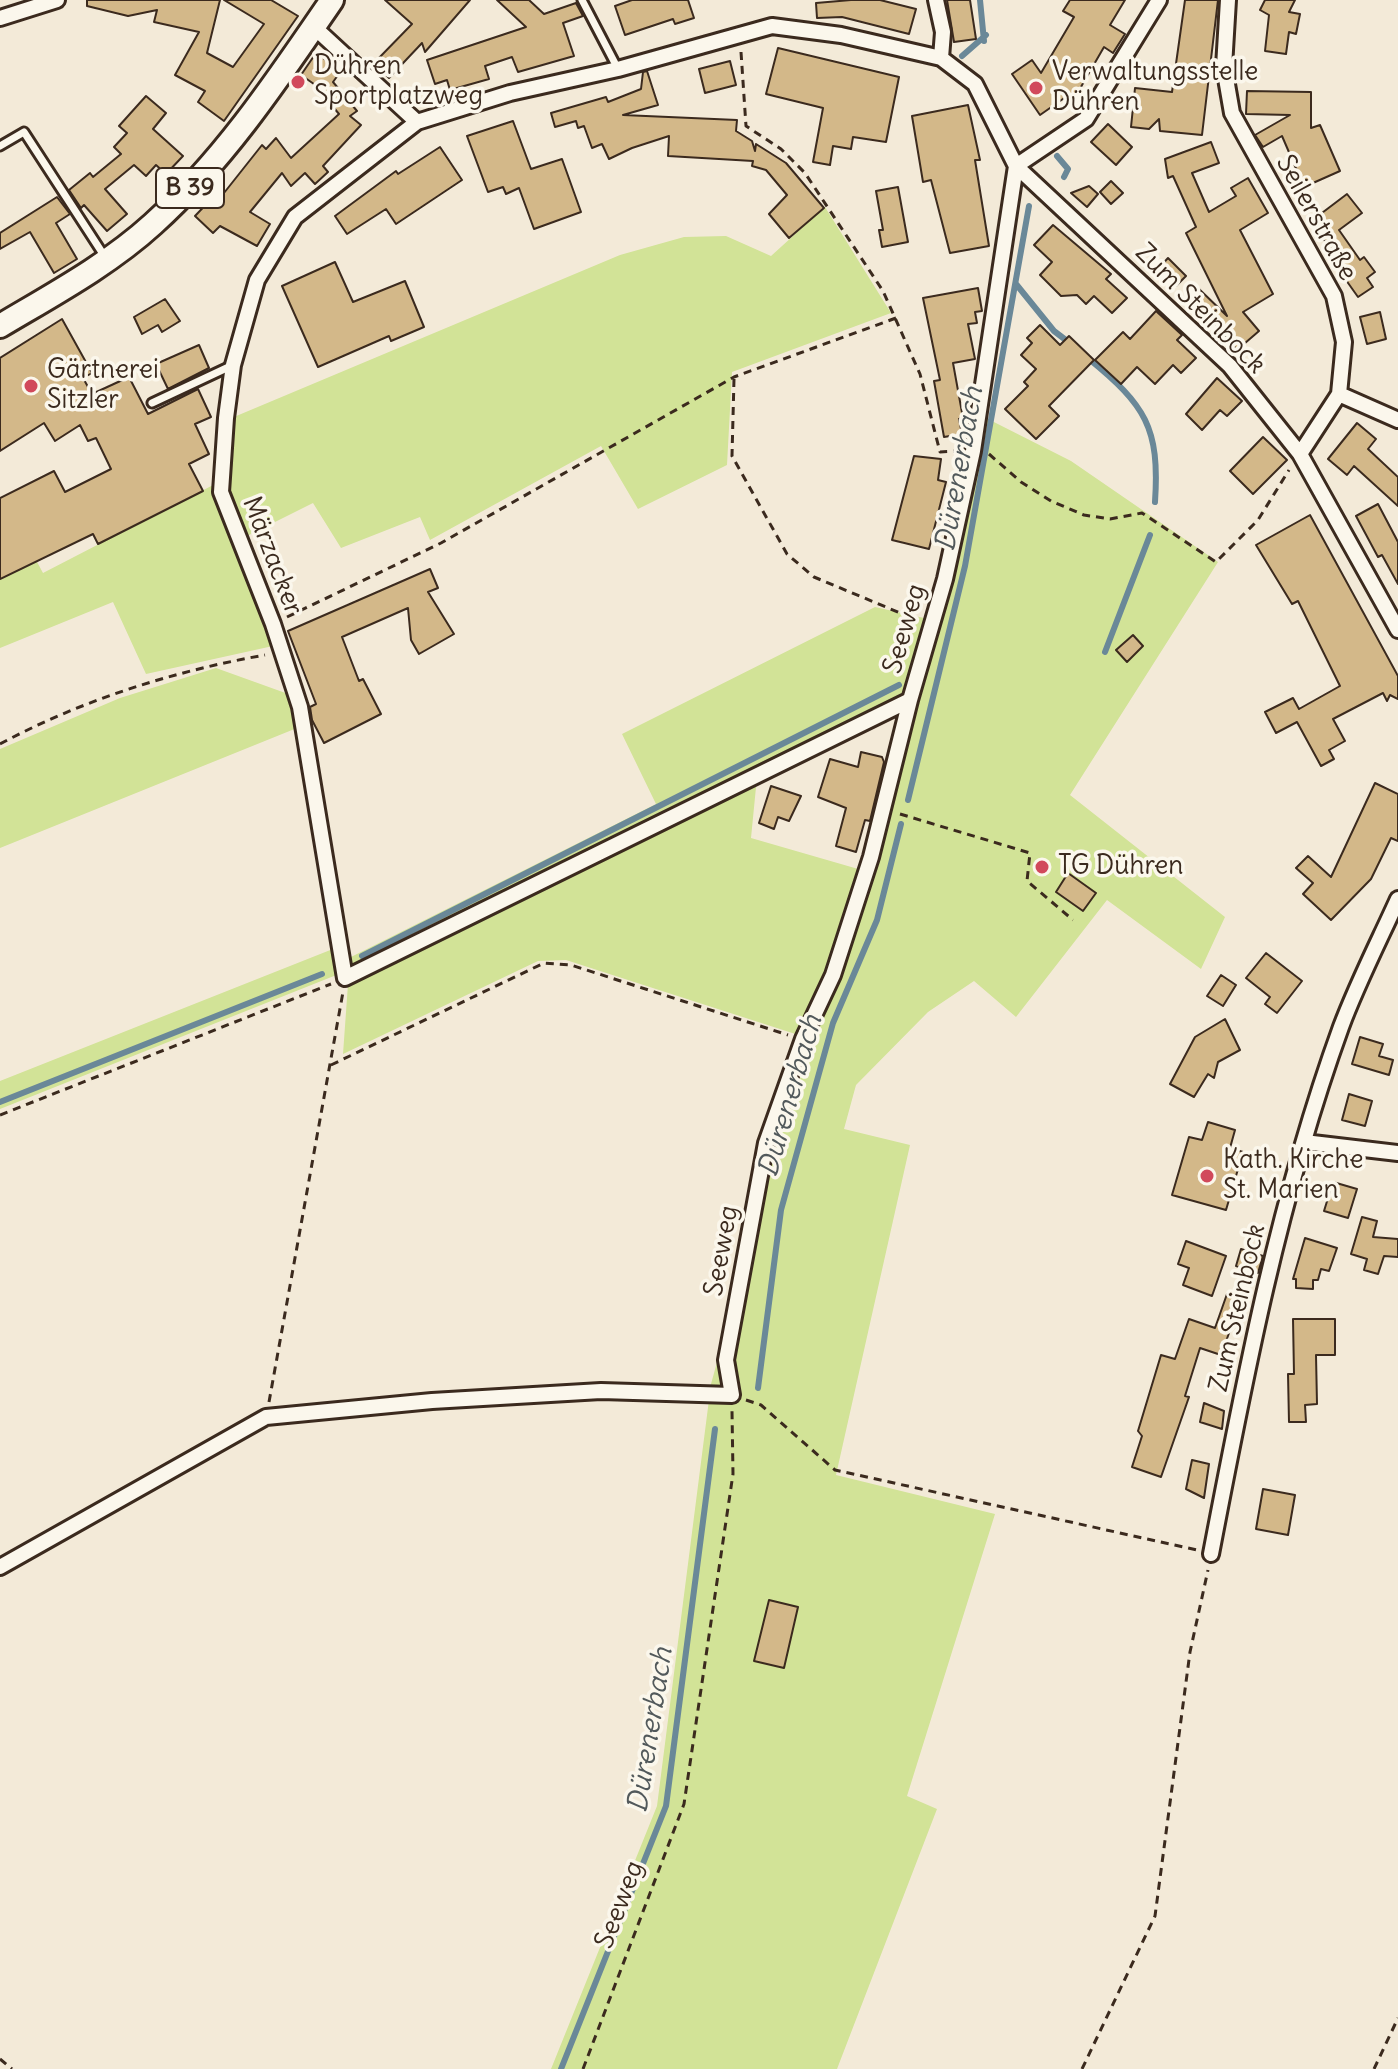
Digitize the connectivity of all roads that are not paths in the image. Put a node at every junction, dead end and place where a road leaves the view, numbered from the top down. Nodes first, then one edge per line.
1 (57, 0) edge
2 (582, 0) edge
3 (936, 0) edge
4 (1159, 0) edge
5 (1228, 0) edge
6 (328, 1) edge
7 (0, 18) edge
8 (314, 27) junction
9 (941, 58) junction
10 (618, 69) junction
11 (417, 122) junction
12 (0, 146) edge
13 (1016, 166) junction
14 (106, 259) junction
15 (0, 326) edge
16 (233, 365) junction
17 (1339, 394) junction
18 (152, 403) dead end
19 (1398, 420) edge
20 (1300, 454) junction
21 (1398, 630) edge
22 (910, 700) junction
23 (1398, 899) edge
24 (1304, 1142) junction
25 (1398, 1153) edge
26 (1211, 1554) road end
27 (0, 1567) edge

1 - 7 street
2 - 10 lane
3 - 9 street
4 - 13 street
5 - 17 street, Seilerstraße
6 - 8 main road, B 39
8 - 11 street
8 - 14 main road, B 39
9 - 10 street
9 - 13 street
10 - 11 street
11 - 16 street, Märzacker
12 - 14 lane
13 - 20 street, Zum Steinbock
13 - 22 street, Seeweg
14 - 15 main road, B 39
16 - 18 lane
16 - 22 street, Märzacker
17 - 19 street
17 - 20 street, Seilerstraße
20 - 21 street, Zum Steinbock
22 - 27 street, Seeweg
23 - 24 street, Zum Steinbock
24 - 25 street
24 - 26 street, Zum Steinbock

